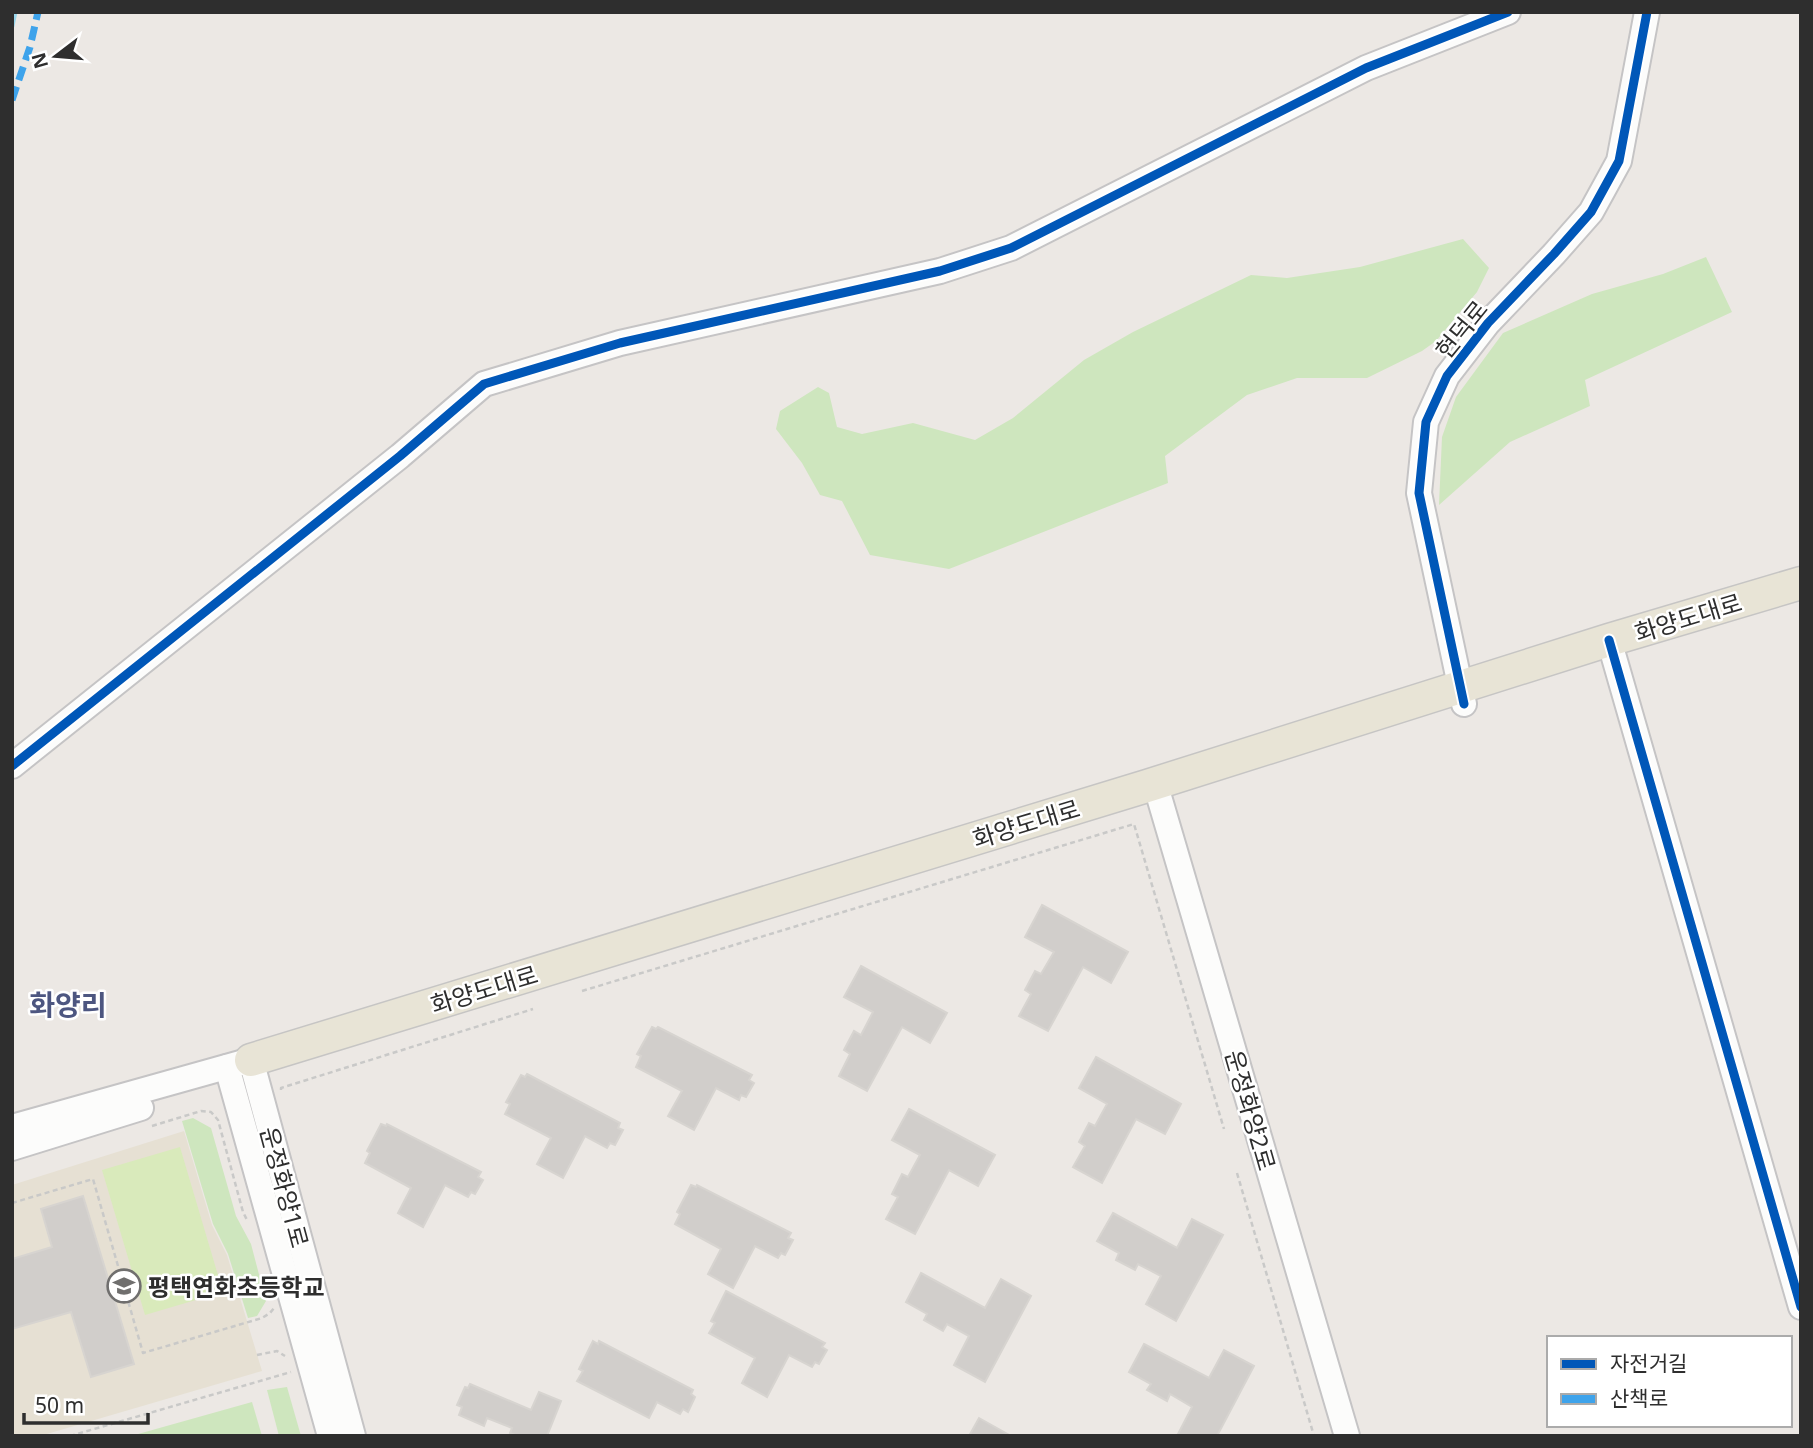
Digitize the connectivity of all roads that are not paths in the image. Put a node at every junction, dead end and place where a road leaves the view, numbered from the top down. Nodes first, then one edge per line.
1 (1508, 12) edge
2 (1647, 12) edge
3 (1801, 583) edge
4 (1801, 599) edge
5 (1620, 646) junction
6 (1463, 695) junction
7 (12, 766) edge
8 (1150, 795) junction
9 (249, 1074) junction
10 (12, 1127) edge
11 (12, 1148) edge
12 (1801, 1250) edge
13 (1801, 1307) edge
14 (330, 1436) edge
15 (353, 1436) edge
16 (1331, 1436) edge
17 (1347, 1436) edge

1 - 7 street
2 - 6 street, 현덕로
3 - 5 main road, 화양도대로
4 - 5 main road, 화양도대로
5 - 6 main road, 화양도대로
5 - 12 street
5 - 13 street
6 - 8 main road, 화양도대로
8 - 9 main road, 화양도대로
8 - 16 street, 운정화양2로
8 - 17 street, 운정화양2로
9 - 10 street
9 - 11 street
9 - 14 street
9 - 15 street, 운정화양1로

